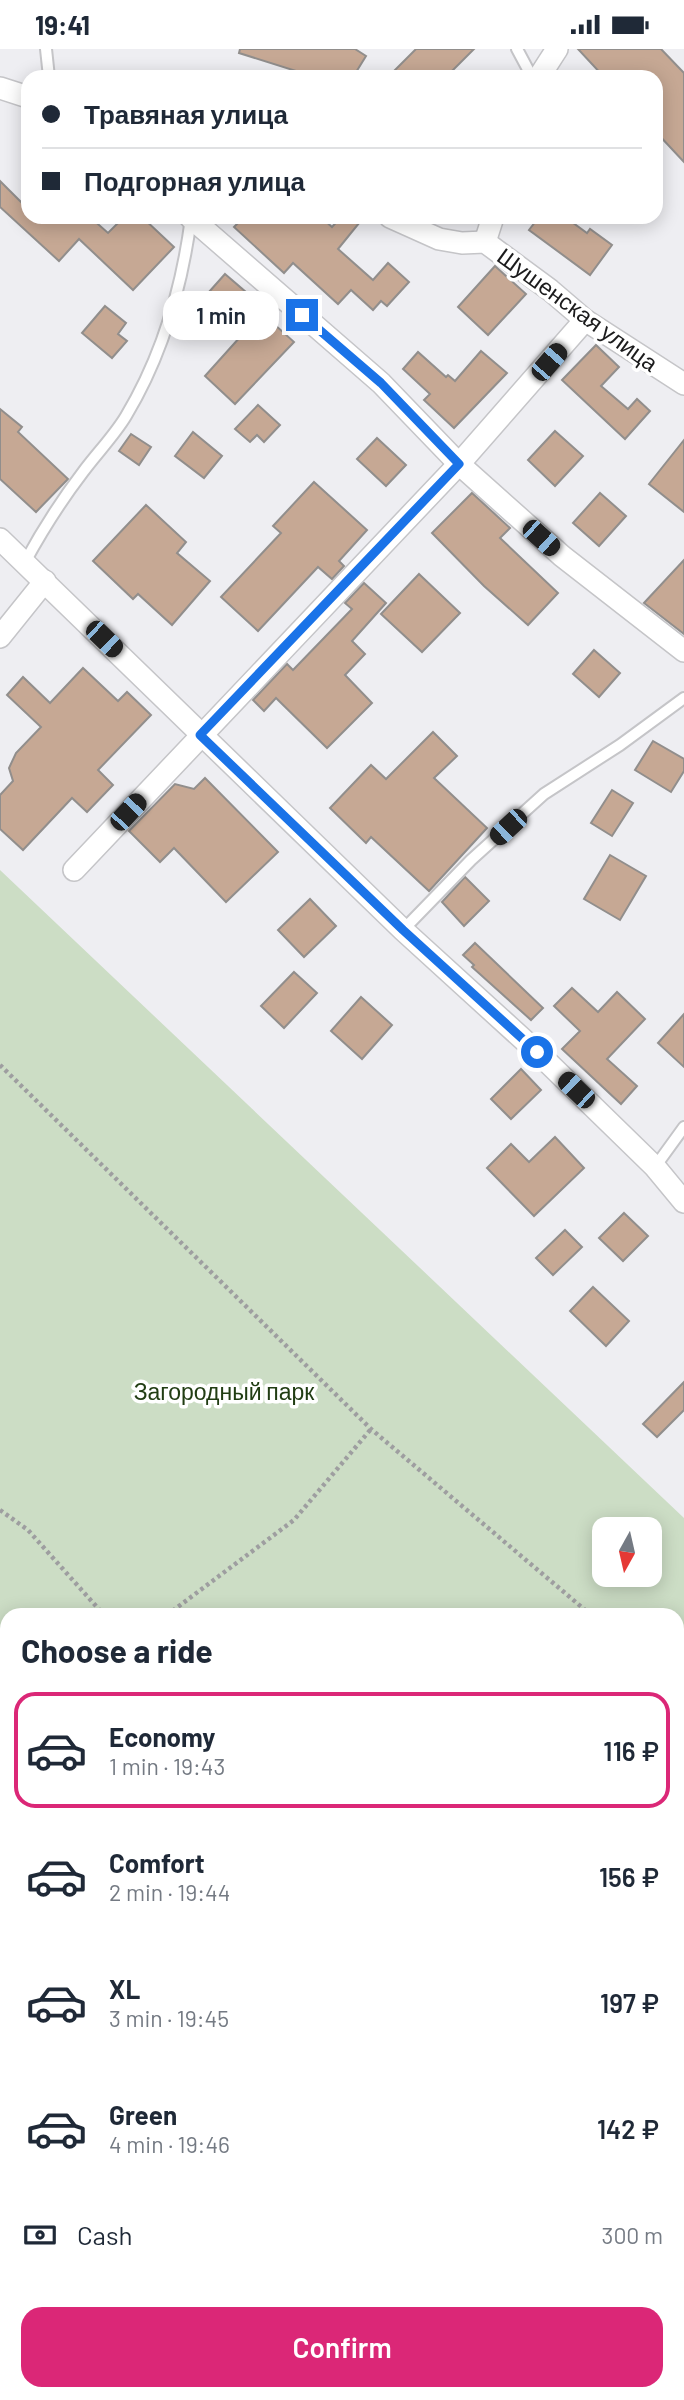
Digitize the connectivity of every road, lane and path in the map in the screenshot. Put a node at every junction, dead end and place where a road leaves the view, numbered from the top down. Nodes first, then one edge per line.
1 (46, 49) edge
2 (517, 49) edge
3 (557, 49) edge
4 (48, 70) edge
5 (529, 70) edge
6 (544, 70) edge
7 (0, 89) edge
8 (21, 95) edge
9 (189, 224) edge
10 (198, 224) edge
11 (406, 224) edge
12 (491, 224) edge
13 (485, 243) junction
14 (585, 320) junction
15 (684, 384) edge
16 (459, 464) junction
17 (0, 538) edge
18 (25, 562) junction
19 (45, 581) junction
20 (0, 637) edge
21 (684, 651) edge
22 (684, 698) edge
23 (200, 735) junction
24 (74, 870) dead end
25 (403, 930) junction
26 (0, 1065) edge
27 (684, 1127) edge
28 (656, 1167) junction
29 (684, 1202) edge
30 (371, 1429) junction
31 (0, 1510) edge
32 (98, 1608) edge
33 (176, 1608) edge
34 (583, 1608) edge

1 - 4 lane
2 - 5 lane
3 - 6 street
7 - 8 street
9 - 18 lane
10 - 16 street
11 - 13 street, Шушенская улица
12 - 13 street
13 - 14 street, Шушенская улица
14 - 15 street, Шушенская улица
14 - 16 street
16 - 21 street
16 - 23 street
17 - 18 street
18 - 19 street
19 - 20 street
19 - 23 street
22 - 25 lane
23 - 24 street
23 - 25 street
25 - 28 street
26 - 30 path
27 - 28 lane
28 - 29 street
30 - 33 path
30 - 34 path
31 - 32 path

